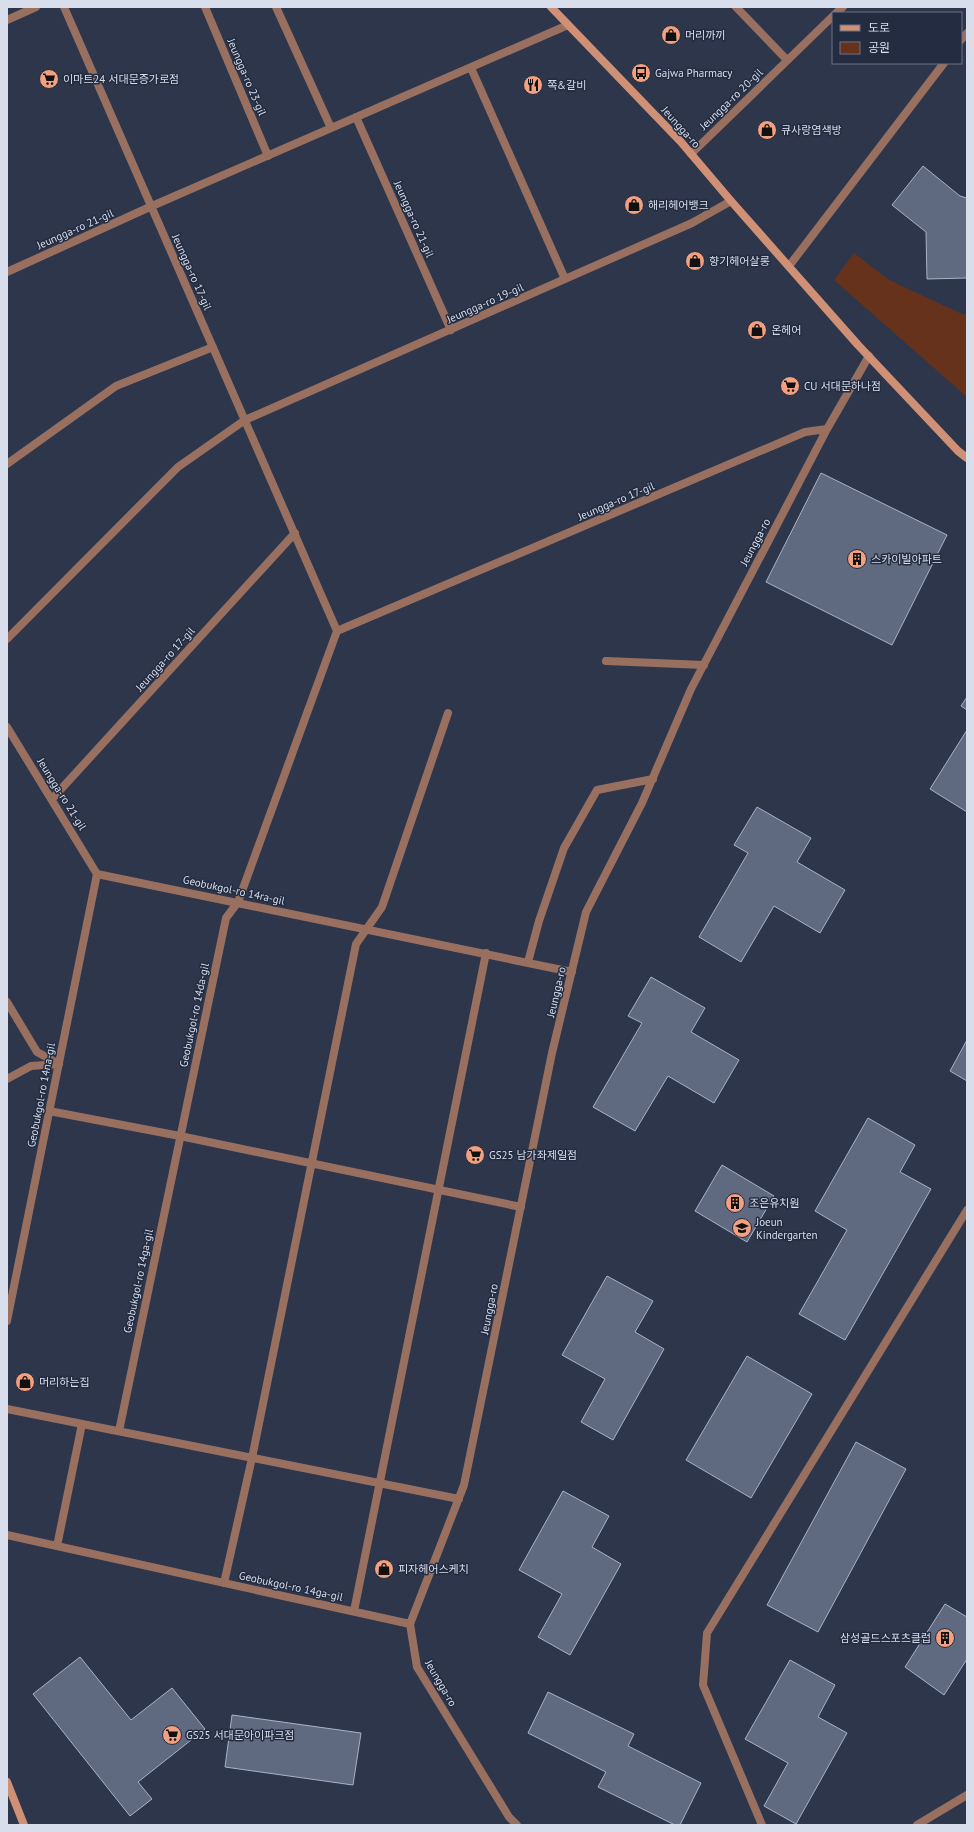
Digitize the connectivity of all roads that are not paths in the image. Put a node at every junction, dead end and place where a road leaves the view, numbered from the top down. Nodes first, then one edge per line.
1 (36, 7) edge
2 (64, 7) edge
3 (205, 7) edge
4 (276, 7) edge
5 (551, 7) edge
6 (736, 7) edge
7 (832, 17) edge
8 (7, 20) edge
9 (568, 25) junction
10 (787, 60) junction
11 (943, 64) edge
12 (471, 68) junction
13 (356, 117) junction
14 (331, 128) junction
15 (691, 154) junction
16 (268, 156) junction
17 (730, 201) junction
18 (152, 206) junction
19 (788, 266) junction
20 (7, 272) edge
21 (565, 280) junction
22 (451, 330) junction
23 (213, 347) junction
24 (869, 356) junction
25 (245, 420) junction
26 (827, 429) junction
27 (967, 458) edge
28 (7, 464) edge
29 (295, 533) junction
30 (338, 631) junction
31 (7, 639) edge
32 (606, 661) dead end
33 (704, 665) junction
34 (448, 713) dead end
35 (7, 727) edge
36 (652, 779) junction
37 (52, 799) junction
38 (97, 874) junction
39 (238, 902) junction
40 (367, 929) junction
41 (486, 953) junction
42 (528, 962) junction
43 (572, 972) junction
44 (7, 1002) edge
45 (59, 1064) junction
46 (7, 1079) edge
47 (49, 1111) junction
48 (180, 1136) junction
49 (310, 1163) junction
50 (439, 1188) junction
51 (521, 1207) junction
52 (967, 1210) edge
53 (7, 1321) edge
54 (7, 1409) edge
55 (82, 1424) junction
56 (118, 1431) junction
57 (252, 1458) junction
58 (380, 1483) junction
59 (459, 1499) junction
60 (7, 1535) edge
61 (57, 1546) junction
62 (224, 1583) junction
63 (354, 1611) junction
64 (410, 1624) junction
65 (7, 1782) edge
66 (967, 1794) edge
67 (24, 1825) edge
68 (517, 1825) edge
69 (762, 1825) edge
70 (917, 1825) edge

1 - 8 street
2 - 18 street
3 - 16 street, Jeungga-ro 23-gil
4 - 14 street
5 - 9 main road, Jeungga-ro
6 - 10 street
7 - 10 street, Jeungga-ro 20-gil
9 - 12 street, Jeungga-ro 21-gil
9 - 15 main road, Jeungga-ro
10 - 15 street, Jeungga-ro 20-gil
11 - 19 street
12 - 13 street, Jeungga-ro 21-gil
12 - 21 street
13 - 14 street, Jeungga-ro 21-gil
13 - 22 street, Jeungga-ro 21-gil
14 - 16 street, Jeungga-ro 21-gil
15 - 17 main road, Jeungga-ro
16 - 18 street, Jeungga-ro 21-gil
17 - 19 main road, Jeungga-ro
17 - 21 street, Jeungga-ro 19-gil
18 - 20 street, Jeungga-ro 21-gil
18 - 23 street, Jeungga-ro 17-gil
19 - 24 main road, Jeungga-ro
21 - 22 street, Jeungga-ro 19-gil
22 - 25 street, Jeungga-ro 19-gil
23 - 25 street, Jeungga-ro 17-gil
23 - 28 street
24 - 26 street
24 - 27 main road, Jeungga-ro
25 - 29 street, Jeungga-ro 17-gil
25 - 31 street
26 - 30 street, Jeungga-ro 17-gil
26 - 33 street, Jeungga-ro
29 - 30 street, Jeungga-ro 17-gil
29 - 37 street, Jeungga-ro 17-gil
30 - 39 street
32 - 33 street
33 - 36 street, Jeungga-ro
34 - 40 street
35 - 37 street, Jeungga-ro 21-gil
36 - 42 street
36 - 43 street, Jeungga-ro
37 - 38 street, Jeungga-ro 21-gil
38 - 39 street, Geobukgol-ro 14ra-gil
38 - 45 street, Geobukgol-ro 14na-gil
39 - 40 street, Geobukgol-ro 14ra-gil
39 - 48 street, Geobukgol-ro 14da-gil
40 - 41 street, Geobukgol-ro 14ra-gil
40 - 49 street
41 - 42 street, Geobukgol-ro 14ra-gil
41 - 50 street
42 - 43 street, Geobukgol-ro 14ra-gil
43 - 51 street, Jeungga-ro
44 - 45 street
45 - 46 street
45 - 47 street, Geobukgol-ro 14na-gil
47 - 48 street
47 - 53 street, Geobukgol-ro 14na-gil
48 - 49 street
48 - 56 street, Geobukgol-ro 14ga-gil
49 - 50 street
49 - 57 street, Geobukgol-ro 14ga-gil
50 - 51 street
50 - 58 street, Geobukgol-ro 14ga-gil
51 - 59 street, Jeungga-ro
52 - 69 street
54 - 55 street
55 - 56 street
55 - 61 street
56 - 57 street
57 - 58 street
57 - 62 street, Geobukgol-ro 14ga-gil
58 - 59 street
58 - 63 street, Geobukgol-ro 14ga-gil
59 - 64 street, Jeungga-ro
60 - 61 street, Geobukgol-ro 14ga-gil
61 - 62 street, Geobukgol-ro 14ga-gil
62 - 63 street, Geobukgol-ro 14ga-gil
63 - 64 street, Geobukgol-ro 14ga-gil
64 - 68 street, Jeungga-ro
65 - 67 main road
66 - 70 street

